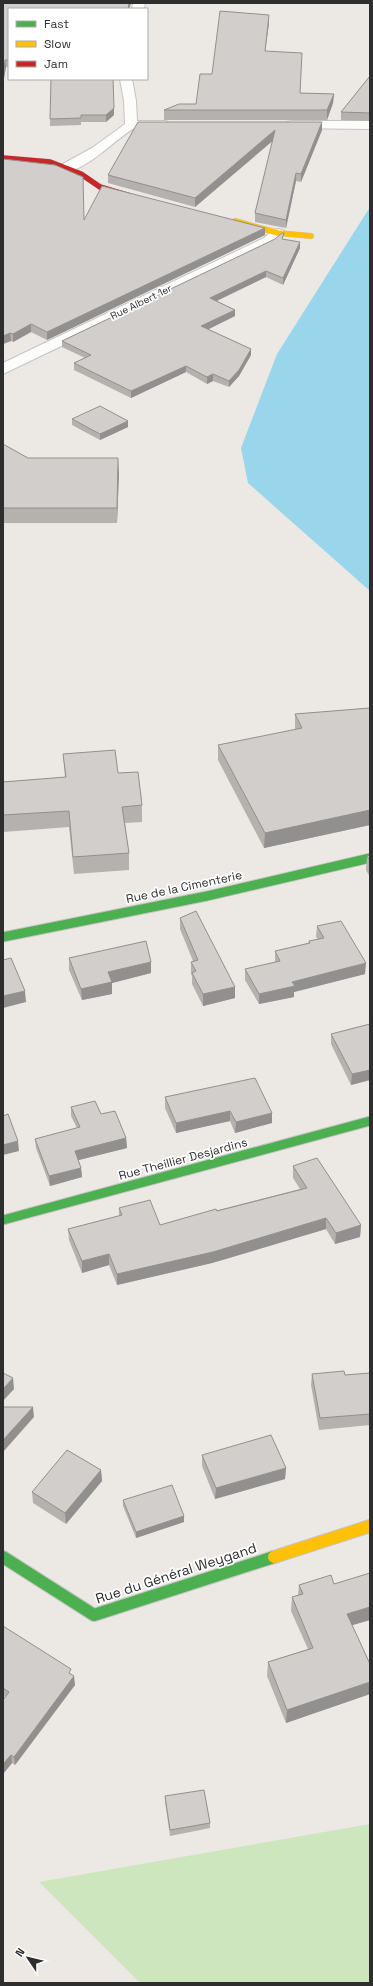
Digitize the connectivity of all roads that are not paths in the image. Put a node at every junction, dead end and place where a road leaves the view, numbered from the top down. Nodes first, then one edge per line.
1 (126, 80) edge
2 (131, 125) junction
3 (179, 125) edge
4 (282, 125) edge
5 (370, 125) edge
6 (3, 158) edge
7 (66, 168) junction
8 (140, 199) edge
9 (225, 219) edge
10 (278, 232) junction
11 (311, 236) dead end
12 (3, 369) edge
13 (370, 858) edge
14 (3, 937) edge
15 (370, 1121) edge
16 (3, 1220) edge
17 (370, 1526) edge
18 (3, 1557) edge

1 - 2 street
2 - 3 street
2 - 7 street
4 - 5 street
6 - 7 street
7 - 8 street
9 - 10 street
10 - 11 street
10 - 12 street, Rue Albert 1er
13 - 14 street, Rue de la Cimenterie
15 - 16 street, Rue Theillier Desjardins
17 - 18 street, Rue du Général Weygand

